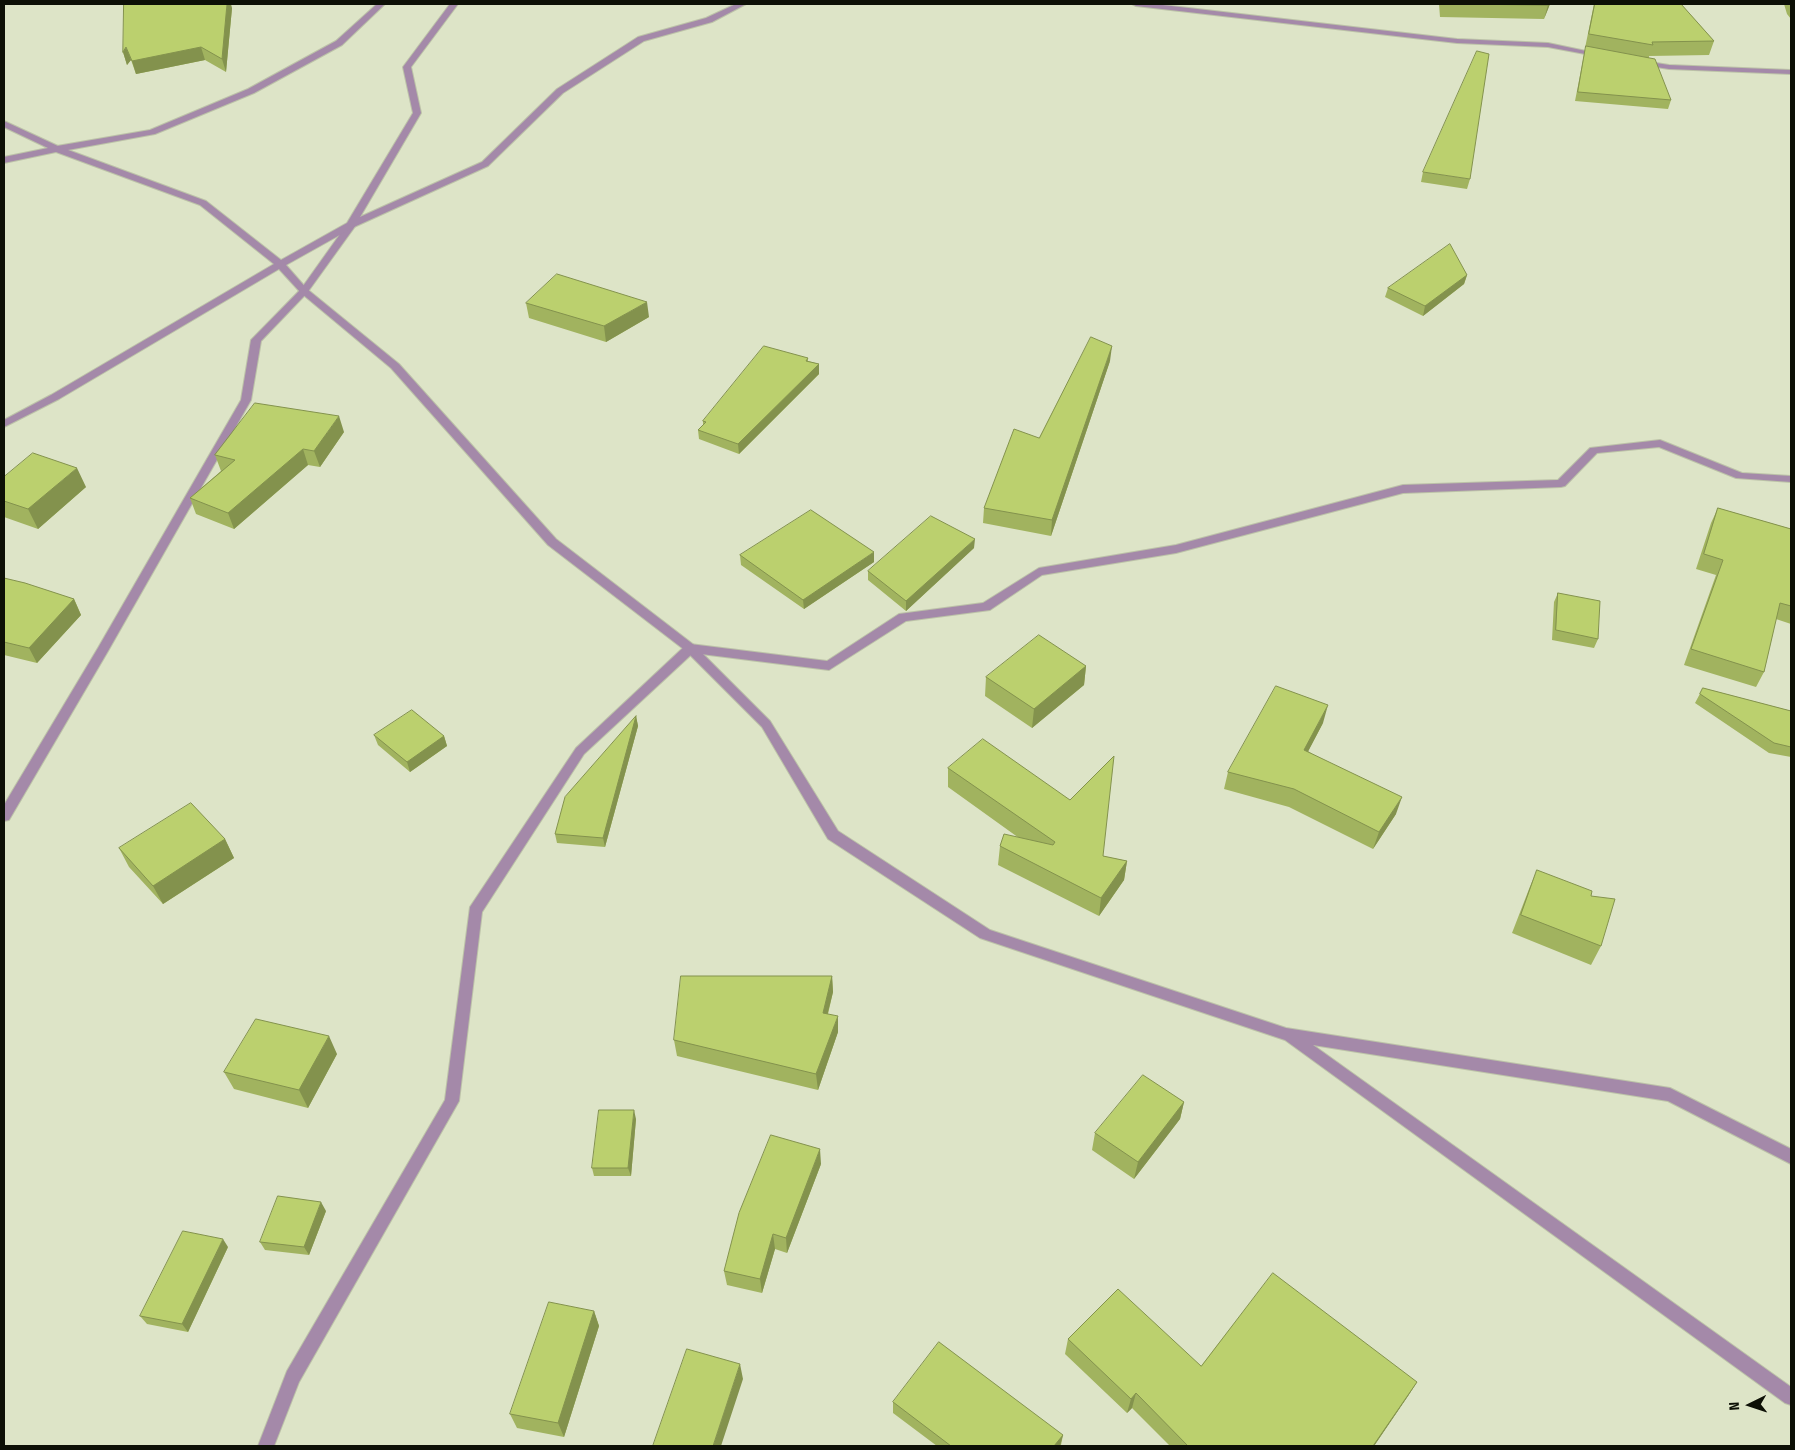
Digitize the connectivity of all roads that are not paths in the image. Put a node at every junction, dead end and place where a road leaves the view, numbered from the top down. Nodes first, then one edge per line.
1 (381, 4) edge
2 (454, 4) edge
3 (742, 4) edge
4 (1136, 4) edge
5 (1613, 57) edge
6 (1632, 60) edge
7 (1791, 72) edge
8 (4, 124) edge
9 (58, 149) junction
10 (4, 160) edge
11 (351, 225) junction
12 (280, 264) junction
13 (304, 291) junction
14 (4, 424) edge
15 (1791, 479) edge
16 (690, 648) junction
17 (4, 816) edge
18 (1286, 1034) junction
19 (1791, 1157) edge
20 (1791, 1397) edge
21 (266, 1446) edge

1 - 9 street
2 - 11 street
3 - 11 street
4 - 5 street
6 - 7 street
8 - 9 street
9 - 10 street
9 - 12 street
11 - 12 street
11 - 13 street
12 - 13 street
12 - 14 street
13 - 16 street
13 - 17 street
15 - 16 street
16 - 18 street
16 - 21 street
18 - 19 street
18 - 20 street

